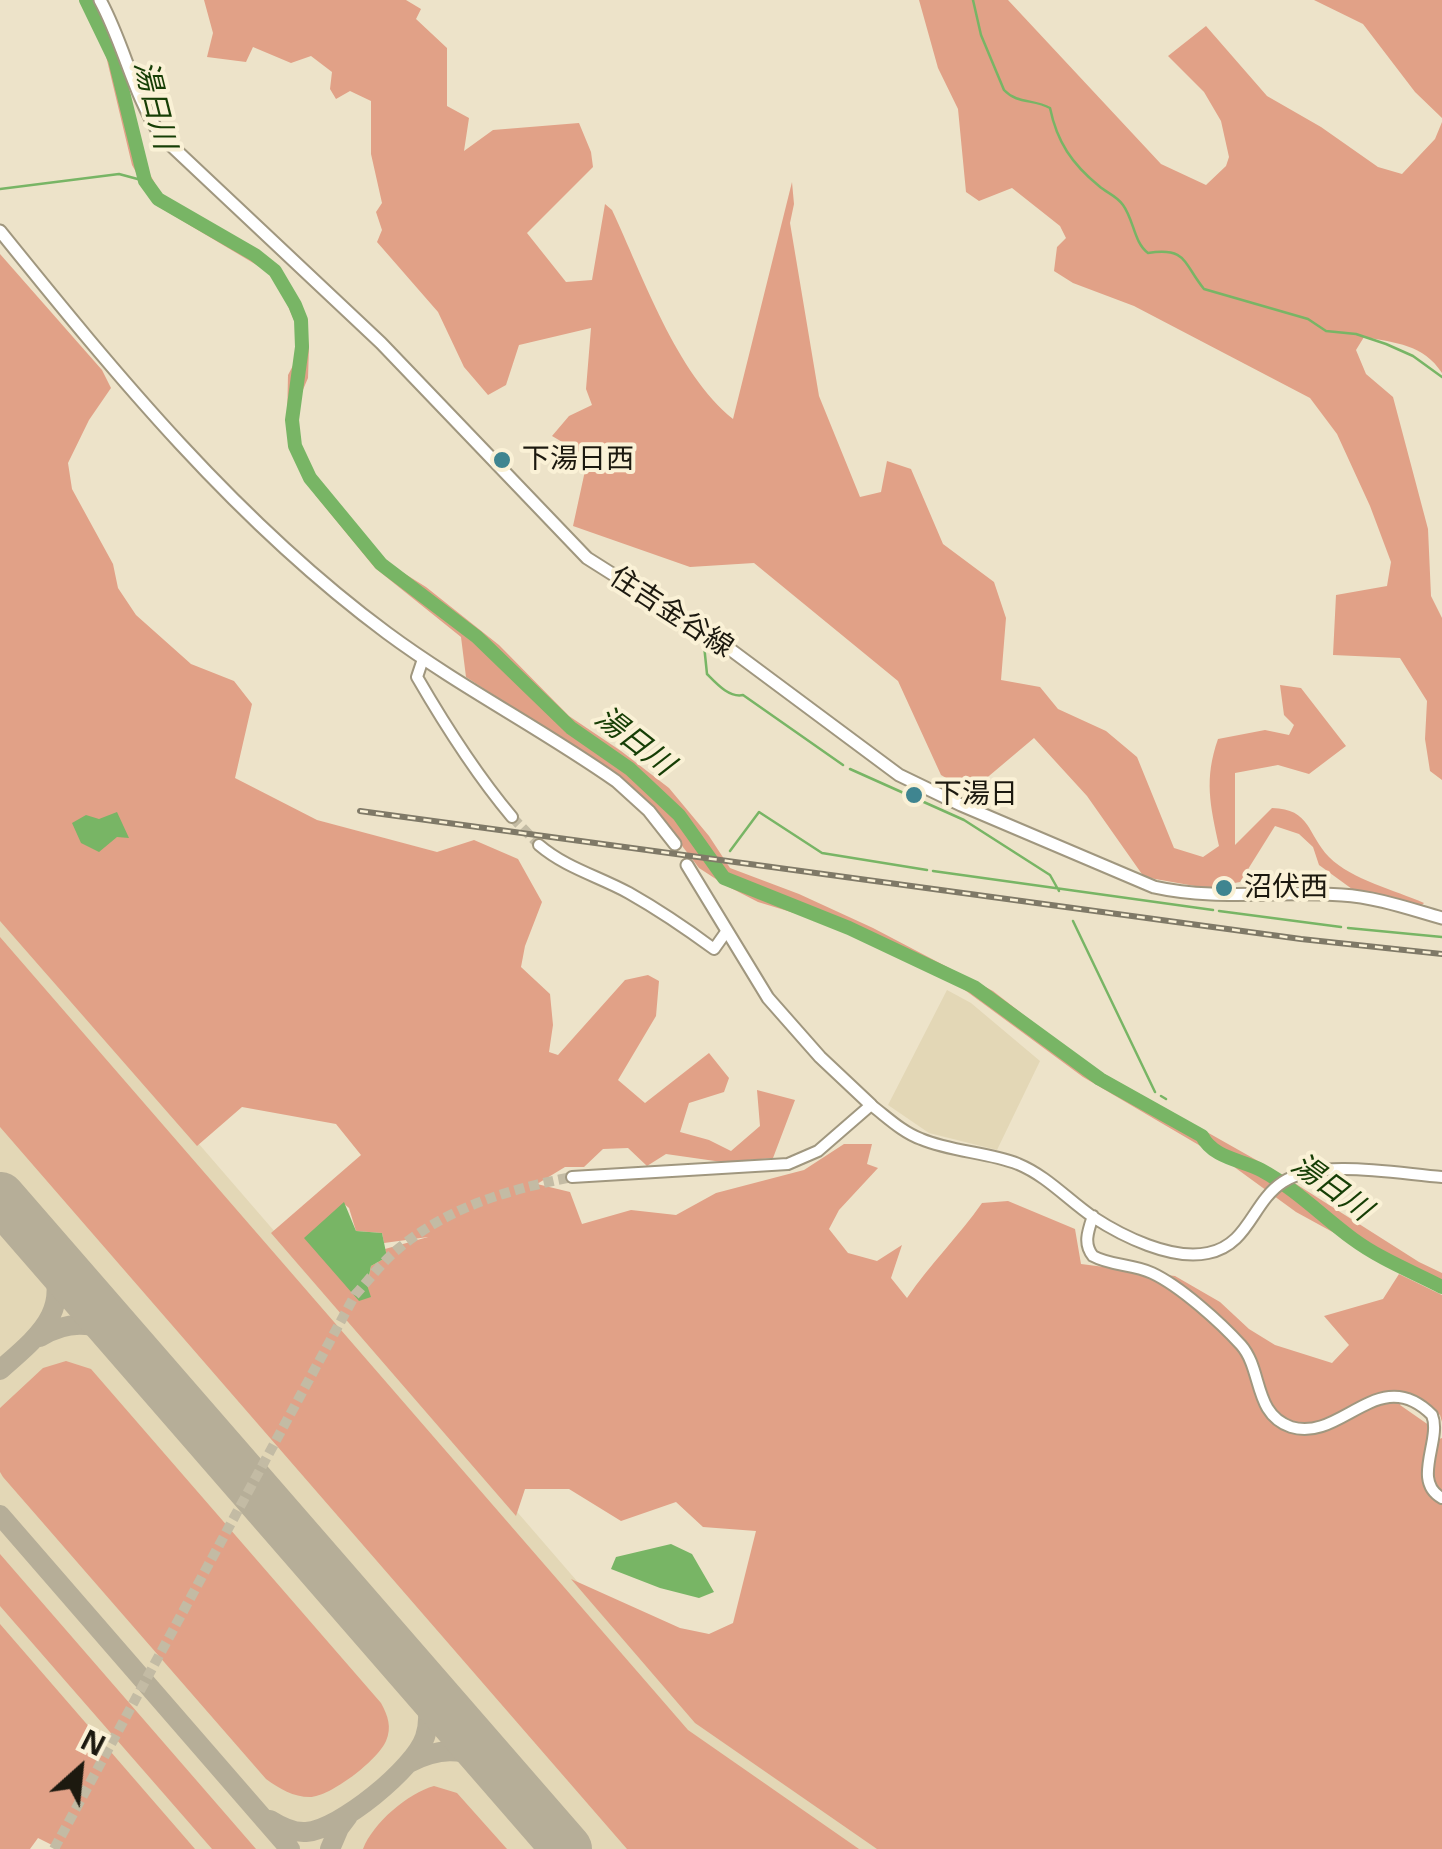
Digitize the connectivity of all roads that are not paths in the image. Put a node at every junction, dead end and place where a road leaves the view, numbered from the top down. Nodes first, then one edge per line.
1 (100, 0) edge
2 (0, 231) edge
3 (423, 658) junction
4 (512, 818) tunnel mouth
5 (675, 844) dead end
6 (540, 845) tunnel mouth
7 (688, 866) dead end
8 (1442, 918) edge
9 (726, 932) junction
10 (871, 1105) junction
11 (572, 1177) tunnel mouth
12 (1442, 1177) edge
13 (1093, 1216) junction
14 (1442, 1498) edge

1 - 8 main road, 住吉金谷線
2 - 3 main road
3 - 4 street
3 - 5 main road
6 - 9 street
7 - 9 main road
9 - 10 main road
10 - 11 street
10 - 13 street
12 - 13 street
13 - 14 street

